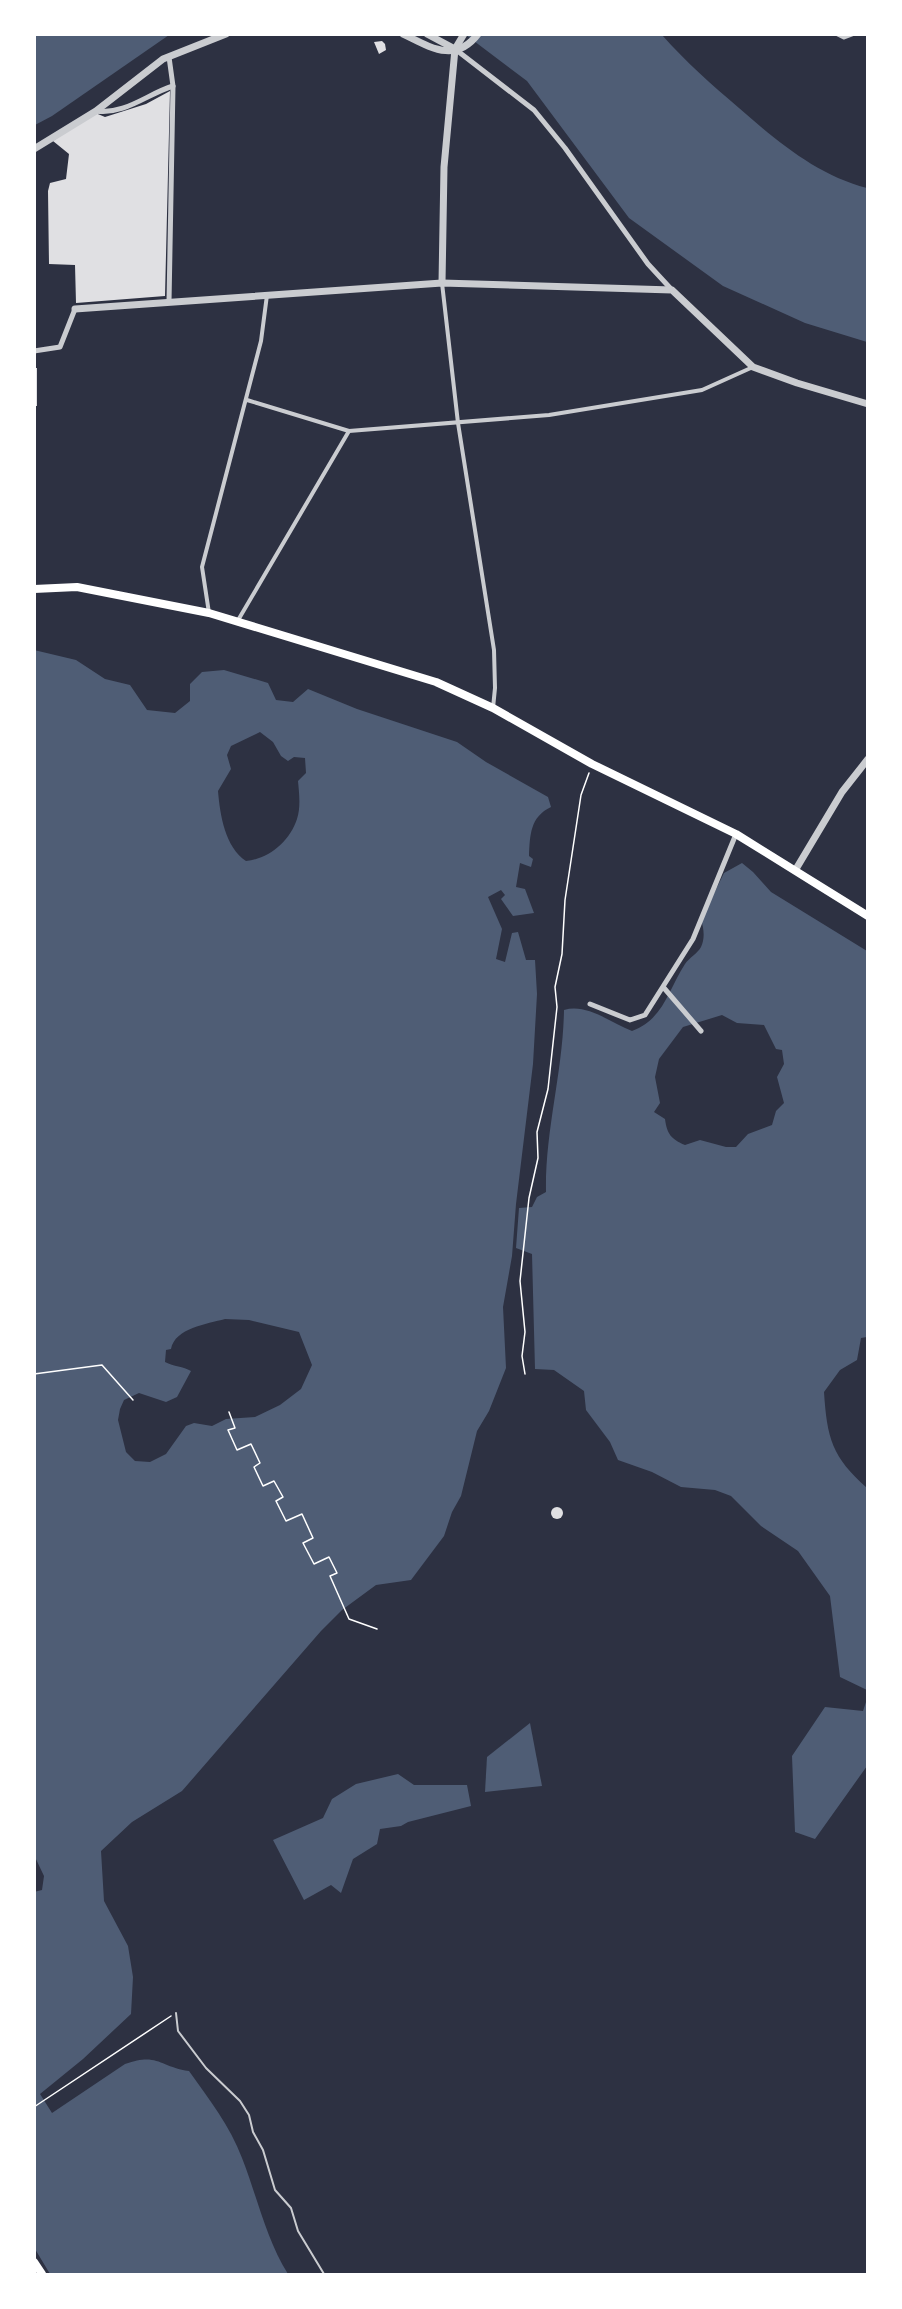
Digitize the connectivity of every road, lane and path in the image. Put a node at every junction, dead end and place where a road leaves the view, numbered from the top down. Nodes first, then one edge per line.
1 (226, 34) edge
2 (403, 34) edge
3 (427, 34) edge
4 (464, 34) edge
5 (838, 34) edge
6 (852, 34) edge
7 (478, 36) edge
8 (455, 49) junction
9 (169, 57) junction
10 (173, 86) junction
11 (96, 111) junction
12 (34, 149) edge
13 (442, 284) junction
14 (672, 290) junction
15 (267, 295) junction
16 (169, 302) junction
17 (75, 309) joint
18 (34, 351) edge
19 (753, 367) junction
20 (247, 400) junction
21 (867, 404) edge
22 (458, 423) junction
23 (349, 431) junction
24 (34, 589) edge
25 (209, 613) junction
26 (237, 623) junction
27 (493, 708) junction
28 (867, 759) edge
29 (592, 764) junction
30 (736, 834) junction
31 (796, 869) junction
32 (867, 916) edge
33 (664, 988) junction
34 (590, 1004) dead end
35 (701, 1031) dead end
36 (34, 1374) edge
37 (525, 1374) dead end
38 (133, 1400) dead end
39 (229, 1412) dead end
40 (377, 1629) dead end
41 (176, 2013) joint
42 (34, 2107) edge
43 (34, 2262) edge
44 (42, 2274) edge
45 (324, 2274) edge

1 - 9 street
2 - 8 street
3 - 8 street
4 - 8 street
5 - 6 street
7 - 8 street
8 - 13 street
8 - 14 street
9 - 10 street
9 - 11 street
10 - 11 street
10 - 16 street
11 - 12 street
13 - 14 street
13 - 15 street
13 - 22 street
14 - 19 street
15 - 16 street
15 - 20 street
16 - 17 street
17 - 18 street
19 - 21 street
19 - 22 street
20 - 23 street
20 - 25 street
22 - 23 street
22 - 27 street
23 - 26 street
24 - 25 main road
25 - 26 main road
26 - 27 main road
27 - 29 main road
28 - 31 street
29 - 30 main road
29 - 37 path
30 - 31 main road
30 - 33 street
31 - 32 main road
33 - 34 street
33 - 35 street
36 - 38 path
39 - 40 path
41 - 42 path
41 - 45 lane
43 - 44 main road

